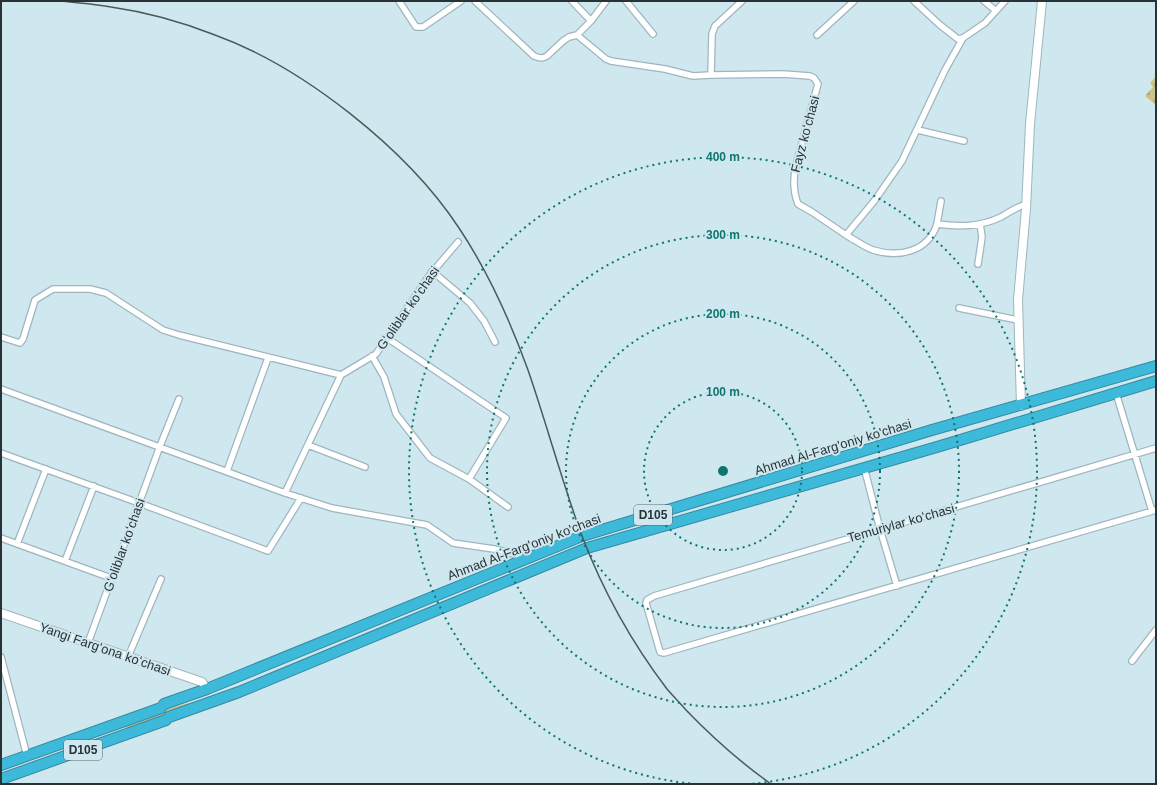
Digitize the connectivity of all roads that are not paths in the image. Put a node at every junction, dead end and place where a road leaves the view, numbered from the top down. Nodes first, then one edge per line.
1 (399, 1) edge
2 (461, 1) edge
3 (476, 1) edge
4 (572, 1) edge
5 (606, 1) edge
6 (626, 1) edge
7 (742, 1) edge
8 (854, 1) edge
9 (914, 1) edge
10 (984, 1) edge
11 (1005, 1) edge
12 (1042, 1) edge
13 (996, 11) junction
14 (591, 21) junction
15 (653, 34) dead end
16 (577, 35) junction
17 (817, 35) dead end
18 (963, 38) junction
19 (711, 75) junction
20 (918, 130) junction
21 (964, 141) dead end
22 (941, 201) dead end
23 (1026, 204) junction
24 (937, 224) junction
25 (980, 224) junction
26 (846, 235) junction
27 (458, 242) dead end
28 (978, 264) dead end
29 (432, 271) junction
30 (959, 308) dead end
31 (1018, 320) junction
32 (1, 337) edge
33 (387, 338) junction
34 (495, 342) dead end
35 (372, 356) junction
36 (268, 358) junction
37 (1156, 366) edge
38 (341, 375) junction
39 (1156, 381) edge
40 (1, 389) edge
41 (1116, 393) junction
42 (179, 399) dead end
43 (1021, 406) junction
44 (932, 430) junction
45 (308, 445) junction
46 (160, 446) junction
47 (936, 447) junction
48 (1156, 448) edge
49 (1, 453) edge
50 (1135, 454) junction
51 (365, 467) dead end
52 (864, 467) junction
53 (46, 469) junction
54 (227, 471) junction
55 (469, 479) junction
56 (94, 486) junction
57 (285, 493) junction
58 (301, 498) junction
59 (139, 502) junction
60 (508, 507) dead end
61 (1154, 511) edge
62 (880, 530) junction
63 (1, 538) edge
64 (16, 544) junction
65 (524, 560) junction
66 (65, 562) junction
67 (112, 578) junction
68 (161, 579) dead end
69 (897, 586) junction
70 (1, 613) edge
71 (357, 628) junction
72 (1156, 630) edge
73 (363, 641) junction
74 (88, 643) junction
75 (1, 657) edge
76 (128, 657) junction
77 (1132, 661) dead end
78 (207, 689) junction
79 (27, 756) junction
80 (1, 765) edge
81 (1, 779) edge

1 - 2 street
3 - 16 street
4 - 14 street
5 - 14 street
6 - 15 street
7 - 19 street
8 - 17 street
9 - 18 street
10 - 13 street
11 - 13 street
12 - 23 street
13 - 18 street
14 - 16 street
16 - 19 street, Fayz koʻchasi
18 - 20 street
19 - 26 street, Fayz koʻchasi
20 - 21 street
20 - 26 street
22 - 24 street
23 - 25 street
23 - 31 street
24 - 25 street
24 - 26 street, Fayz koʻchasi
25 - 28 street
27 - 29 street, Gʻoliblar koʻchasi
29 - 33 street, Gʻoliblar koʻchasi
29 - 34 street
30 - 31 street
31 - 43 street
32 - 36 street
33 - 35 street, Gʻoliblar koʻchasi
33 - 55 street
35 - 38 street, Gʻoliblar koʻchasi
35 - 55 street
36 - 38 street
36 - 54 street
37 - 43 highway, Ahmad Al-Farg'oniy ko'chasi / D105
38 - 45 street
39 - 41 highway, Ahmad Al-Farg'oniy ko'chasi / D105
40 - 46 street
41 - 47 highway, Ahmad Al-Farg'oniy ko'chasi / D105
41 - 50 street
42 - 46 street, Gʻoliblar koʻchasi
43 - 44 highway, Ahmad Al-Farg'oniy ko'chasi / D105
44 - 47 highway
44 - 65 highway, Ahmad Al-Farg'oniy ko'chasi / D105
45 - 51 street
45 - 57 street
46 - 54 street
46 - 59 street, Gʻoliblar koʻchasi
47 - 52 highway, Ahmad Al-Farg'oniy ko'chasi / D105
48 - 50 street, Temuriylar koʻchasi
49 - 53 street
50 - 61 street
50 - 62 street, Temuriylar koʻchasi
52 - 62 street
52 - 73 highway, Ahmad Al-Farg'oniy ko'chasi / D105
53 - 56 street
53 - 64 street
54 - 57 street
55 - 60 street
56 - 59 street
56 - 66 street
57 - 58 street
58 - 59 street
58 - 65 street
59 - 67 street, Gʻoliblar koʻchasi
61 - 69 street
62 - 69 street
62 - 69 street, Temuriylar koʻchasi
63 - 64 street
64 - 66 street
65 - 71 highway, Ahmad Al-Farg'oniy ko'chasi / D105
66 - 67 street
67 - 74 street, Gʻoliblar koʻchasi
68 - 76 street
70 - 74 street, Yangi Fargʻona koʻchasi
71 - 73 highway
71 - 78 highway, Ahmad Al-Farg'oniy ko'chasi / D105
72 - 77 street
73 - 81 highway, Ahmad Al-Farg'oniy ko'chasi / D105
74 - 76 street, Yangi Fargʻona koʻchasi
75 - 79 street
76 - 78 street, Yangi Fargʻona koʻchasi
78 - 79 highway, Ahmad Al-Farg'oniy ko'chasi / D105
79 - 80 highway, Ahmad Al-Farg'oniy ko'chasi / D105

